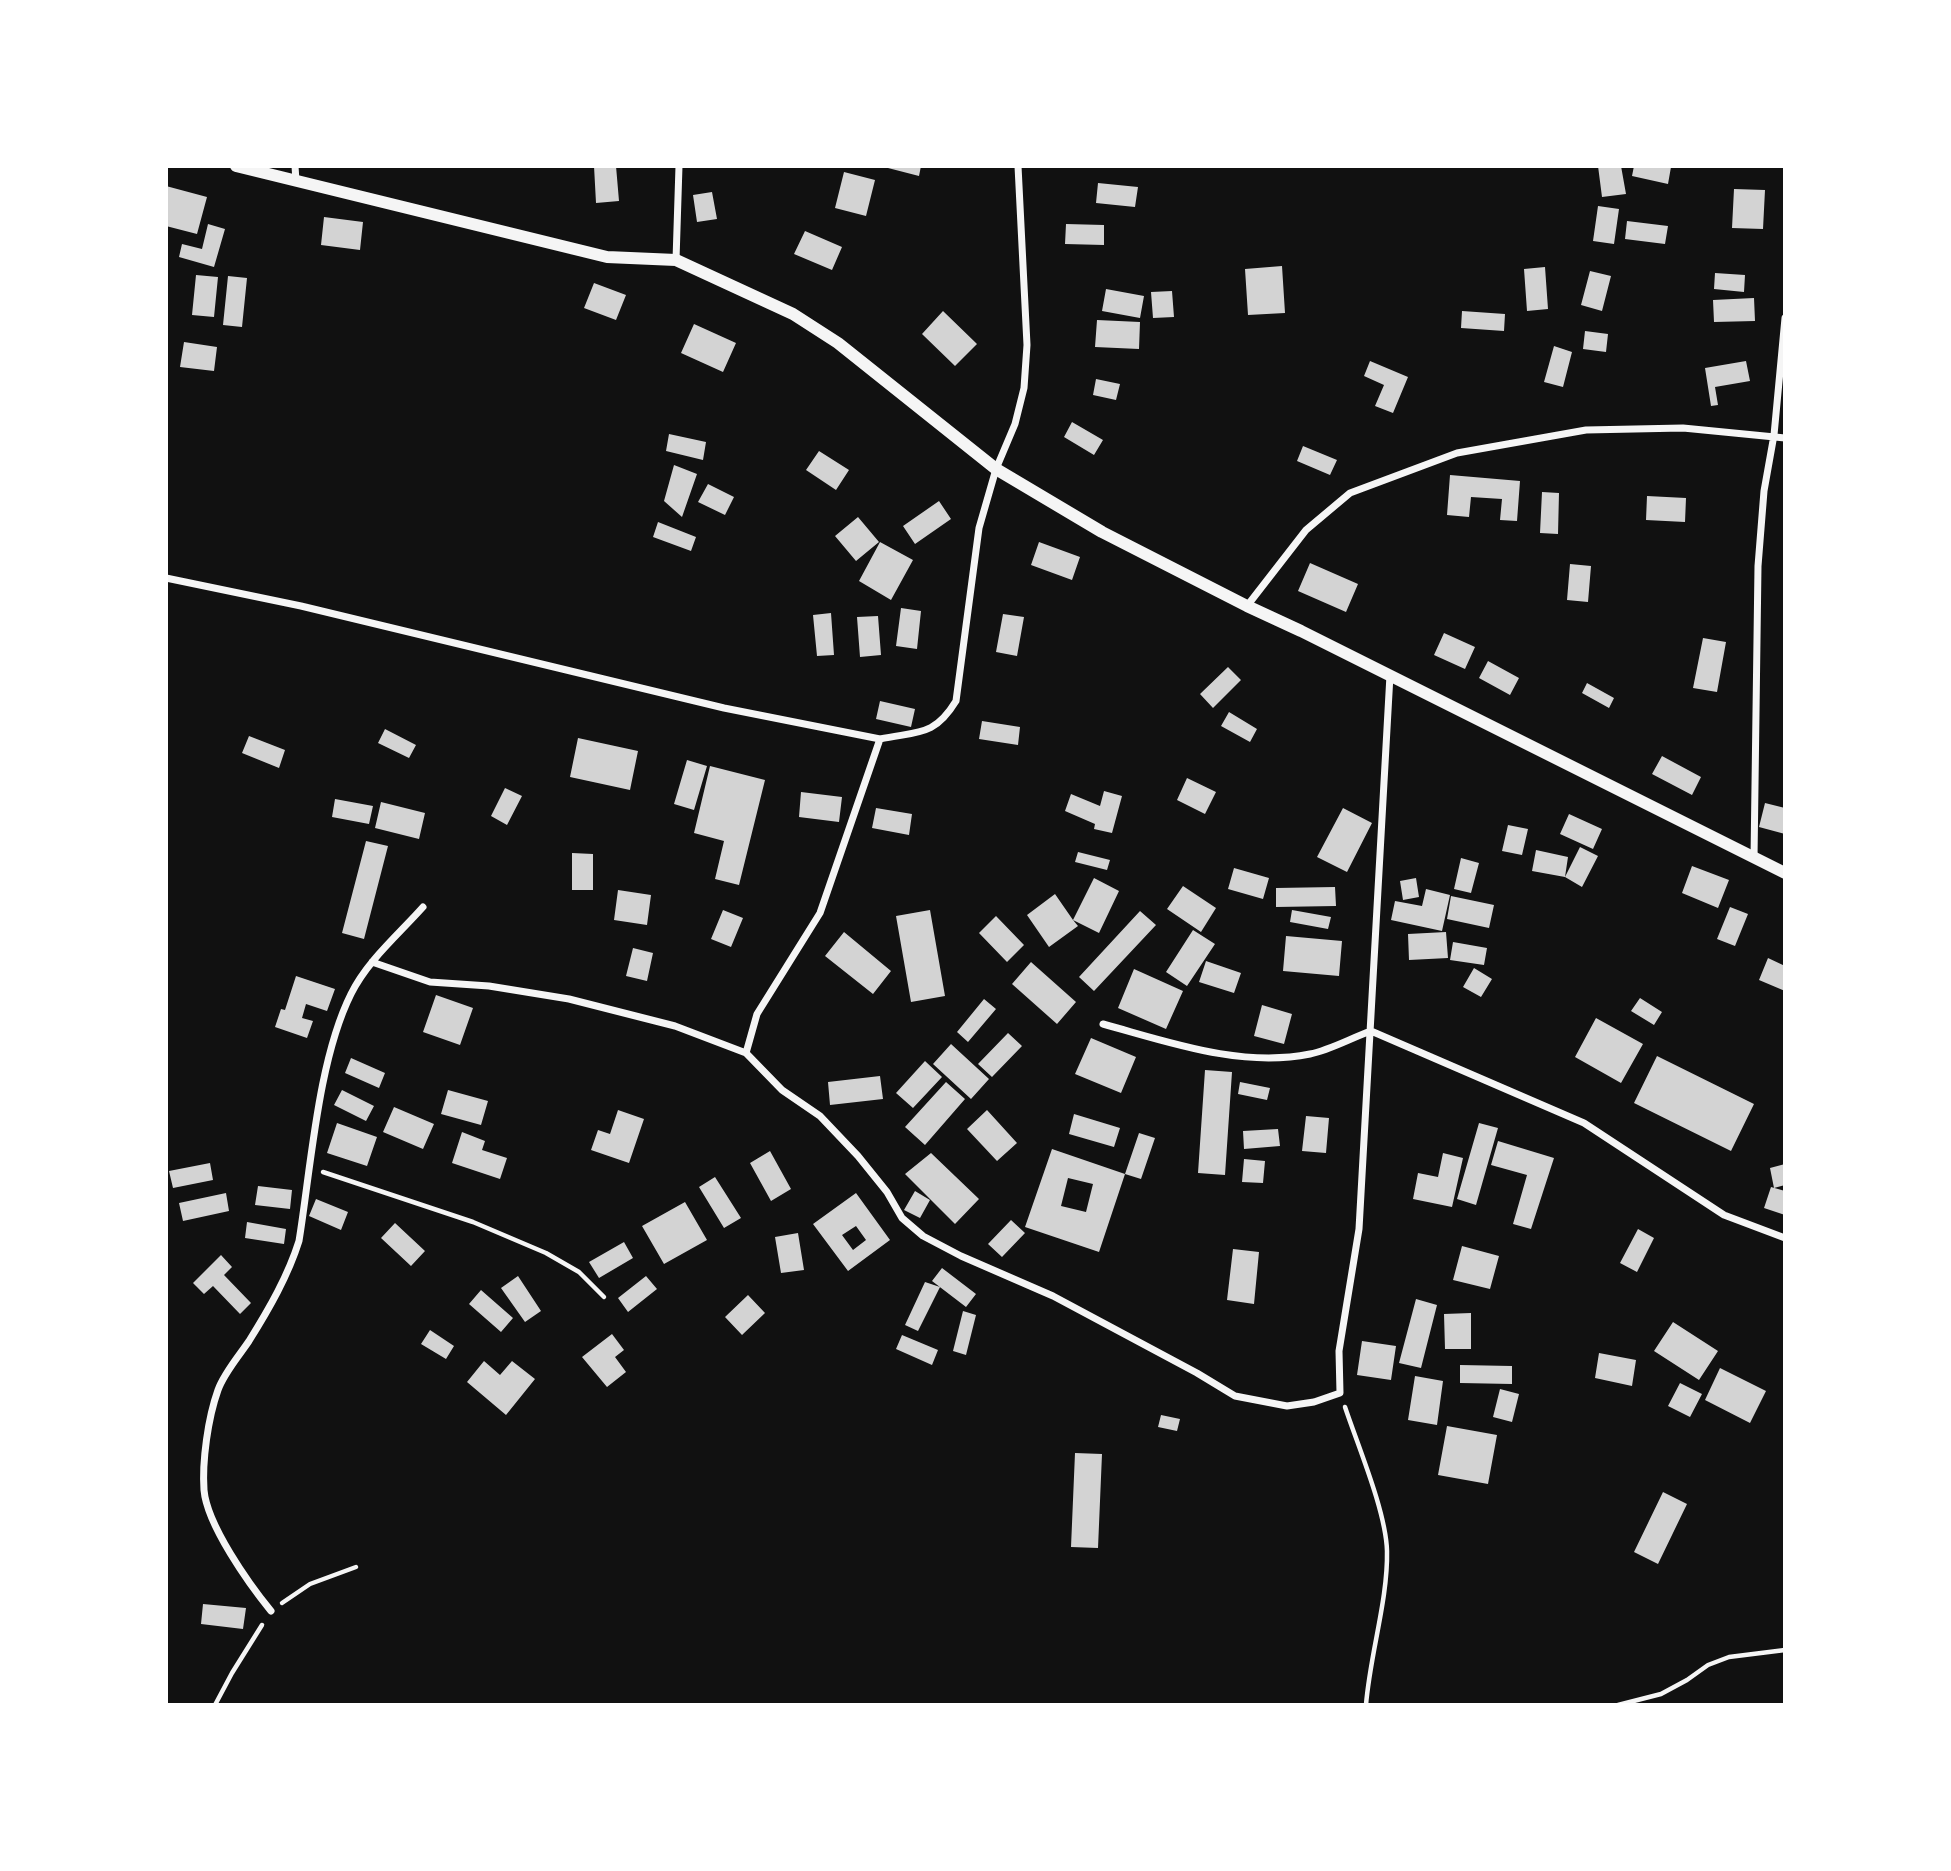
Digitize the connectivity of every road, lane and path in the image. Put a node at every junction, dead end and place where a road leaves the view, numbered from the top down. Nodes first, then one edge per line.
1 (236, 166) edge
2 (295, 166) edge
3 (679, 166) edge
4 (1018, 166) edge
5 (296, 181) junction
6 (676, 260) junction
7 (1785, 318) edge
8 (1774, 435) junction
9 (1785, 438) edge
10 (996, 469) junction
11 (166, 579) edge
12 (1247, 606) junction
13 (1390, 675) junction
14 (880, 739) junction
15 (1754, 858) junction
16 (1785, 873) edge
17 (423, 907) dead end
18 (372, 962) junction
19 (1103, 1024) dead end
20 (1371, 1031) junction
21 (746, 1053) junction
22 (311, 1168) junction
23 (1785, 1238) edge
24 (604, 1297) dead end
25 (1340, 1393) junction
26 (271, 1611) dead end
27 (1785, 1650) edge
28 (1366, 1705) edge
29 (1618, 1705) edge

1 - 5 street
2 - 5 street
3 - 6 street
4 - 10 street
5 - 6 street
6 - 10 street
7 - 8 street
8 - 9 street
8 - 12 street
8 - 15 street
10 - 12 street
10 - 14 street
11 - 14 street
12 - 13 street
13 - 15 street
13 - 20 street
14 - 21 street
15 - 16 street
17 - 18 street
18 - 21 street
18 - 22 street
19 - 20 street
20 - 23 street
20 - 25 street
21 - 25 street
22 - 24 path
22 - 26 street
25 - 28 path
27 - 29 path

